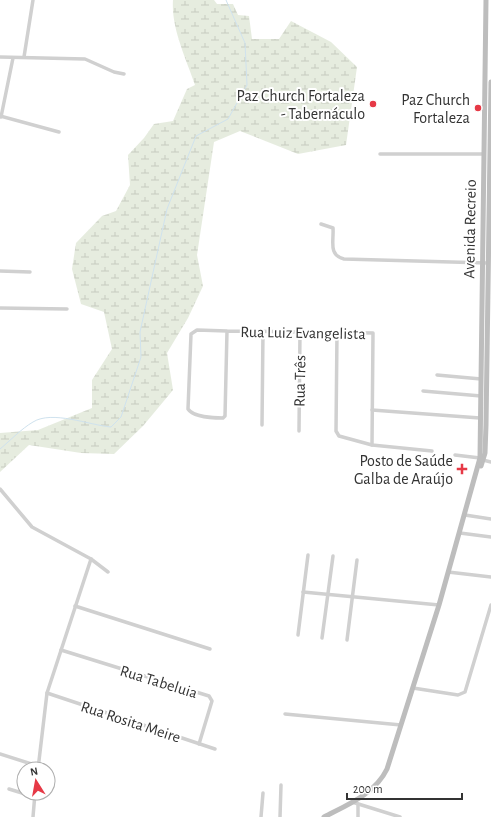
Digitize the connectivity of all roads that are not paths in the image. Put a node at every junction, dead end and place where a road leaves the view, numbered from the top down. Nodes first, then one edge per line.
1 (33, 0) edge
2 (486, 0) edge
3 (489, 19) edge
4 (24, 57) junction
5 (0, 58) edge
6 (13, 58) junction
7 (124, 74) dead end
8 (491, 82) edge
9 (488, 92) edge
10 (1, 117) edge
11 (59, 132) dead end
12 (380, 154) dead end
13 (483, 154) junction
14 (488, 160) edge
15 (487, 218) edge
16 (321, 224) dead end
17 (485, 263) junction
18 (0, 271) edge
19 (30, 272) dead end
20 (487, 284) edge
21 (0, 308) edge
22 (67, 309) dead end
23 (486, 316) edge
24 (228, 331) junction
25 (263, 331) junction
26 (300, 331) junction
27 (337, 332) junction
28 (486, 361) edge
29 (437, 375) dead end
30 (481, 379) junction
31 (423, 391) dead end
32 (481, 396) junction
33 (372, 410) junction
34 (480, 418) junction
35 (262, 425) dead end
36 (299, 431) dead end
37 (372, 445) junction
38 (432, 451) dead end
39 (455, 456) dead end
40 (482, 459) junction
41 (491, 462) edge
42 (0, 489) edge
43 (465, 515) junction
44 (491, 519) edge
45 (460, 533) junction
46 (491, 537) edge
47 (308, 554) dead end
48 (333, 556) dead end
49 (91, 559) junction
50 (357, 560) dead end
51 (108, 572) dead end
52 (448, 572) junction
53 (491, 577) edge
54 (303, 592) junction
55 (328, 594) junction
56 (353, 596) junction
57 (439, 605) junction
58 (491, 605) edge
59 (75, 606) junction
60 (298, 635) dead end
61 (322, 638) dead end
62 (347, 640) dead end
63 (61, 650) junction
64 (210, 650) dead end
65 (413, 688) junction
66 (47, 693) junction
67 (285, 714) dead end
68 (401, 725) junction
69 (199, 744) junction
70 (215, 749) dead end
71 (0, 754) edge
72 (19, 761) edge
73 (39, 761) edge
74 (281, 785) dead end
75 (9, 789) dead end
76 (16, 791) edge
77 (263, 793) dead end
78 (34, 801) edge
79 (351, 802) junction
80 (358, 804) junction
81 (33, 817) edge
82 (261, 817) edge
83 (280, 817) edge
84 (324, 817) edge
85 (358, 817) edge
86 (400, 817) edge

1 - 4 street
2 - 3 main road, Avenida Recreio
3 - 9 main road, Avenida Recreio
4 - 6 street
4 - 7 street
5 - 6 street
6 - 10 street
8 - 9 main road, Avenida Recreio
9 - 13 main road, Avenida Recreio
9 - 14 main road, Avenida Recreio
10 - 11 street
12 - 13 street
13 - 14 main road, Avenida Recreio
14 - 15 main road, Avenida Recreio
15 - 17 main road, Avenida Recreio
16 - 17 street
17 - 20 main road, Avenida Recreio
18 - 19 street
20 - 23 main road, Avenida Recreio
21 - 22 street
23 - 28 main road, Avenida Recreio
24 - 24 street, Rua Luiz Evangelista
24 - 25 street, Rua Luiz Evangelista
25 - 26 street, Rua Luiz Evangelista
25 - 35 street
26 - 27 street, Rua Luiz Evangelista
26 - 36 street, Rua Três
27 - 33 street, Rua Luiz Evangelista
27 - 37 street
28 - 30 main road, Avenida Recreio
28 - 40 main road, Avenida Recreio
29 - 30 street
30 - 32 main road, Avenida Recreio
31 - 32 street
32 - 34 main road, Avenida Recreio
33 - 34 street
33 - 37 street
34 - 40 main road, Avenida Recreio
37 - 38 street
39 - 40 street
40 - 41 street
40 - 43 main road
42 - 49 street
43 - 44 street
43 - 45 main road
45 - 46 street
45 - 52 main road
47 - 54 street
48 - 55 street
49 - 51 street
49 - 59 street
50 - 56 street
52 - 53 street
52 - 57 main road
54 - 55 street
54 - 60 street
55 - 56 street
55 - 61 street
56 - 57 street
56 - 62 street
57 - 65 main road
58 - 65 street
59 - 63 street
59 - 64 street
63 - 66 street
63 - 69 street, Rua Tabeluia
65 - 68 main road
66 - 69 street, Rua Rosita Meire
66 - 73 street
67 - 68 street
68 - 79 main road
69 - 70 street, Rua Rosita Meire
71 - 72 street
74 - 83 street
75 - 76 street
77 - 82 street
78 - 81 street
79 - 80 street
79 - 84 main road
80 - 85 street
80 - 86 street

